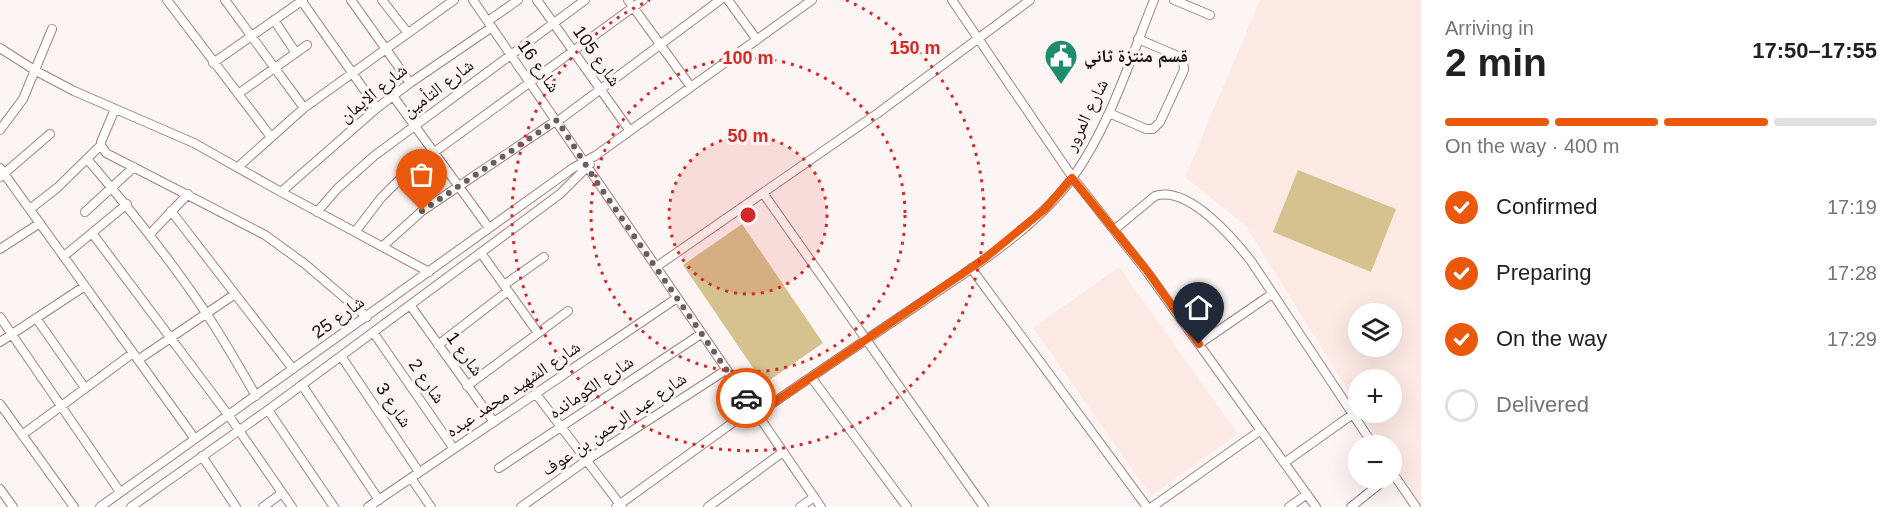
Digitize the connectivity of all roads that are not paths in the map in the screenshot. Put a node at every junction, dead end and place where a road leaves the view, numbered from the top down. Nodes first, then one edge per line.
1 (167, 0) edge
2 (225, 0) edge
3 (302, 0) edge
4 (351, 0) edge
5 (382, 0) edge
6 (454, 0) edge
7 (473, 0) edge
8 (518, 0) edge
9 (537, 0) edge
10 (585, 0) edge
11 (643, 0) edge
12 (720, 0) edge
13 (728, 0) edge
14 (952, 0) edge
15 (1030, 0) edge
16 (1154, 0) edge
17 (1174, 0) edge
18 (806, 1) edge
19 (631, 3) edge
20 (1209, 15) dead end
21 (274, 20) junction
22 (554, 23) junction
23 (490, 24) junction
24 (52, 29) dead end
25 (407, 32) junction
26 (251, 36) junction
27 (977, 39) junction
28 (1138, 39) junction
29 (757, 40) junction
30 (661, 44) junction
31 (307, 45) dead end
32 (0, 48) edge
33 (386, 48) junction
34 (573, 50) junction
35 (296, 53) junction
36 (511, 54) junction
37 (213, 63) junction
38 (275, 68) junction
39 (36, 71) junction
40 (351, 72) junction
41 (530, 81) junction
42 (410, 83) junction
43 (691, 87) junction
44 (600, 89) junction
45 (238, 94) junction
46 (393, 96) junction
47 (304, 108) junction
48 (377, 108) junction
49 (115, 110) junction
50 (1109, 113) junction
51 (557, 121) junction
52 (415, 126) junction
53 (0, 130) edge
54 (630, 131) junction
55 (50, 134) dead end
56 (271, 137) junction
57 (100, 145) junction
58 (434, 151) junction
59 (88, 160) junction
60 (585, 165) junction
61 (238, 166) junction
62 (134, 167) junction
63 (2, 173) edge
64 (1072, 178) junction
65 (459, 186) junction
66 (112, 187) junction
67 (281, 192) junction
68 (763, 193) junction
69 (188, 194) junction
70 (127, 204) junction
71 (30, 209) junction
72 (171, 211) junction
73 (85, 212) dead end
74 (317, 212) junction
75 (40, 223) junction
76 (489, 228) junction
77 (1114, 230) junction
78 (355, 232) junction
79 (92, 233) junction
80 (150, 234) junction
81 (383, 246) junction
82 (0, 249) edge
83 (481, 253) junction
84 (64, 256) junction
85 (544, 257) dead end
86 (656, 267) junction
87 (971, 268) junction
88 (429, 272) junction
89 (85, 286) junction
90 (506, 288) junction
91 (235, 294) junction
92 (1272, 294) junction
93 (677, 298) junction
94 (410, 305) junction
95 (567, 311) dead end
96 (206, 314) junction
97 (0, 317) edge
98 (367, 317) junction
99 (36, 318) junction
100 (373, 332) junction
101 (538, 333) junction
102 (12, 334) junction
103 (701, 334) junction
104 (171, 338) junction
105 (867, 339) junction
106 (0, 342) edge
107 (1199, 344) junction
108 (438, 345) junction
109 (136, 356) junction
110 (340, 356) junction
111 (294, 369) junction
112 (726, 369) junction
113 (811, 377) junction
114 (302, 385) junction
115 (467, 386) junction
116 (85, 388) junction
117 (536, 394) junction
118 (256, 396) junction
119 (0, 404) edge
120 (61, 406) junction
121 (1348, 407) edge
122 (268, 410) junction
123 (755, 411) junction
124 (3, 416) edge
125 (229, 416) junction
126 (1348, 418) edge
127 (494, 422) junction
128 (562, 427) junction
129 (240, 430) junction
130 (1261, 430) junction
131 (22, 435) junction
132 (195, 439) junction
133 (454, 449) junction
134 (783, 452) junction
135 (202, 456) junction
136 (587, 460) junction
137 (1284, 463) junction
138 (499, 468) dead end
139 (419, 472) junction
140 (411, 478) junction
141 (0, 489) edge
142 (1374, 489) edge
143 (1402, 489) edge
144 (120, 492) junction
145 (282, 493) junction
146 (1306, 494) junction
147 (814, 497) junction
148 (379, 500) junction
149 (143, 504) edge
150 (619, 506) edge
151 (13, 507) edge
152 (74, 507) edge
153 (100, 507) edge
154 (131, 507) edge
155 (236, 507) edge
156 (263, 507) edge
157 (292, 507) edge
158 (334, 507) edge
159 (368, 507) edge
160 (431, 507) edge
161 (521, 507) edge
162 (708, 507) edge
163 (800, 507) edge
164 (821, 507) edge
165 (907, 507) edge
166 (984, 507) edge
167 (1147, 507) edge
168 (1152, 507) edge
169 (1289, 507) edge
170 (1316, 507) edge
171 (1351, 507) edge
172 (1416, 507) edge

1 - 37 street
2 - 26 street
3 - 21 street
3 - 40 street
4 - 33 street
5 - 25 street
6 - 25 street
7 - 23 street, شارع 16
8 - 23 street, شارع الايمان
9 - 22 street, شارع 105
10 - 22 street, شارع التأمين
11 - 19 street
12 - 30 street
13 - 29 street
14 - 27 street
15 - 27 street
16 - 28 street, شارع المرور
17 - 20 street
18 - 29 street, شارع 25
19 - 30 street
19 - 34 street
21 - 26 street
21 - 35 street
22 - 34 street, شارع 105
22 - 36 street, شارع التأمين
23 - 36 street, شارع 16
23 - 42 street, شارع الايمان
24 - 39 street
25 - 33 street
26 - 37 street
26 - 38 street
27 - 64 street
27 - 68 street
28 - 50 street, شارع المرور
28 - 50 street
29 - 43 street, شارع 25
30 - 43 street
30 - 44 street
31 - 35 street
32 - 39 street
33 - 40 street
33 - 42 street
34 - 41 street
34 - 44 street, شارع 105
35 - 38 street
36 - 41 street, شارع 16
36 - 52 street, شارع التأمين
37 - 45 street
38 - 45 street
38 - 47 street
39 - 49 street
39 - 53 street
40 - 47 street
40 - 48 street
41 - 51 street, شارع 16
41 - 58 street
42 - 46 street, شارع الايمان
43 - 54 street, شارع 25
44 - 51 street
44 - 54 street, شارع 105
45 - 56 street
46 - 48 street, شارع الايمان
46 - 52 street
47 - 56 street
48 - 67 street, شارع الايمان
49 - 57 street
49 - 61 street
50 - 64 street, شارع المرور
51 - 60 street, شارع 16
51 - 65 street
52 - 58 street
52 - 74 street, شارع التأمين
54 - 60 street, شارع 25
55 - 63 street
56 - 61 street
57 - 59 street
57 - 62 street
58 - 65 street
58 - 78 street
59 - 66 street
59 - 71 street
60 - 76 street, شارع 25
60 - 83 street, شارع 25
60 - 86 street, شارع 16
61 - 67 street
62 - 66 street
62 - 69 street
63 - 71 street
64 - 77 street
64 - 87 street, شارع المرور
65 - 76 street
65 - 81 street
66 - 70 street
66 - 73 street
67 - 74 street
68 - 86 street
68 - 105 street
69 - 72 street
69 - 98 street
70 - 79 street
70 - 80 street
71 - 75 street
72 - 80 street
72 - 91 street
74 - 78 street
75 - 82 street
75 - 84 street
76 - 88 street, شارع 25
77 - 92 street
77 - 107 street
78 - 81 street
79 - 84 street
79 - 104 street
80 - 96 street
81 - 88 street
83 - 90 street
83 - 94 street, شارع 25
84 - 89 street
85 - 90 street
86 - 93 street, شارع 16
87 - 105 street, شارع المرور
87 - 167 street
88 - 98 street, شارع 25
89 - 99 street
89 - 109 street
90 - 101 street
90 - 108 street
91 - 96 street
91 - 111 street
92 - 107 street
92 - 121 street
93 - 103 street, شارع 16
93 - 117 street, شارع الشهيد محمد عبده
94 - 100 street, شارع 25
94 - 108 street, شارع 1
95 - 101 street
96 - 104 street
96 - 118 street
97 - 102 street
98 - 111 street, شارع 25
99 - 102 street
99 - 116 street
100 - 110 street, شارع 25
100 - 133 street, شارع 2
101 - 115 street
102 - 106 street
102 - 120 street
103 - 112 street, شارع 16
103 - 128 street, شارع الكومانده
104 - 109 street
104 - 125 street
105 - 113 street, شارع المرور
105 - 166 street
107 - 130 street
108 - 115 street, شارع 1
109 - 116 street
109 - 132 street
110 - 114 street, شارع 25
110 - 139 street, شارع 3
111 - 118 street, شارع 25
112 - 123 street, شارع 16
112 - 136 street, شارع عبد الرحمن بن عوف
113 - 123 street, شارع المرور
113 - 165 street
114 - 122 street, شارع 25
114 - 148 street
115 - 127 street, شارع 1
116 - 120 street
117 - 127 street, شارع الشهيد محمد عبده
117 - 128 street
118 - 125 street, شارع 25
119 - 124 street
120 - 131 street
120 - 144 street
122 - 129 street, شارع 25
122 - 158 street
123 - 134 street, شارع 16
123 - 150 street, شارع المرور
124 - 131 street
125 - 129 street
125 - 132 street, شارع 25
126 - 137 street
127 - 133 street, شارع الشهيد محمد عبده
128 - 136 street
128 - 138 street, شارع الكومانده
129 - 135 street, شارع 25
129 - 145 street
130 - 137 street
130 - 168 street
131 - 152 street
132 - 144 street, شارع 25
133 - 139 street, شارع الشهيد محمد عبده
134 - 147 street, شارع 16
134 - 162 street
135 - 149 street, شارع 25
135 - 155 street
136 - 150 street
136 - 161 street, شارع عبد الرحمن بن عوف
137 - 146 street
139 - 140 street, شارع الشهيد محمد عبده
140 - 148 street, شارع الشهيد محمد عبده
140 - 160 street
141 - 151 street
142 - 171 street
143 - 172 street
144 - 153 street, شارع 25
145 - 156 street
145 - 157 street
146 - 169 street
146 - 170 street
147 - 163 street
147 - 164 street, شارع 16
148 - 159 street, شارع الشهيد محمد عبده
149 - 154 street, شارع 25

